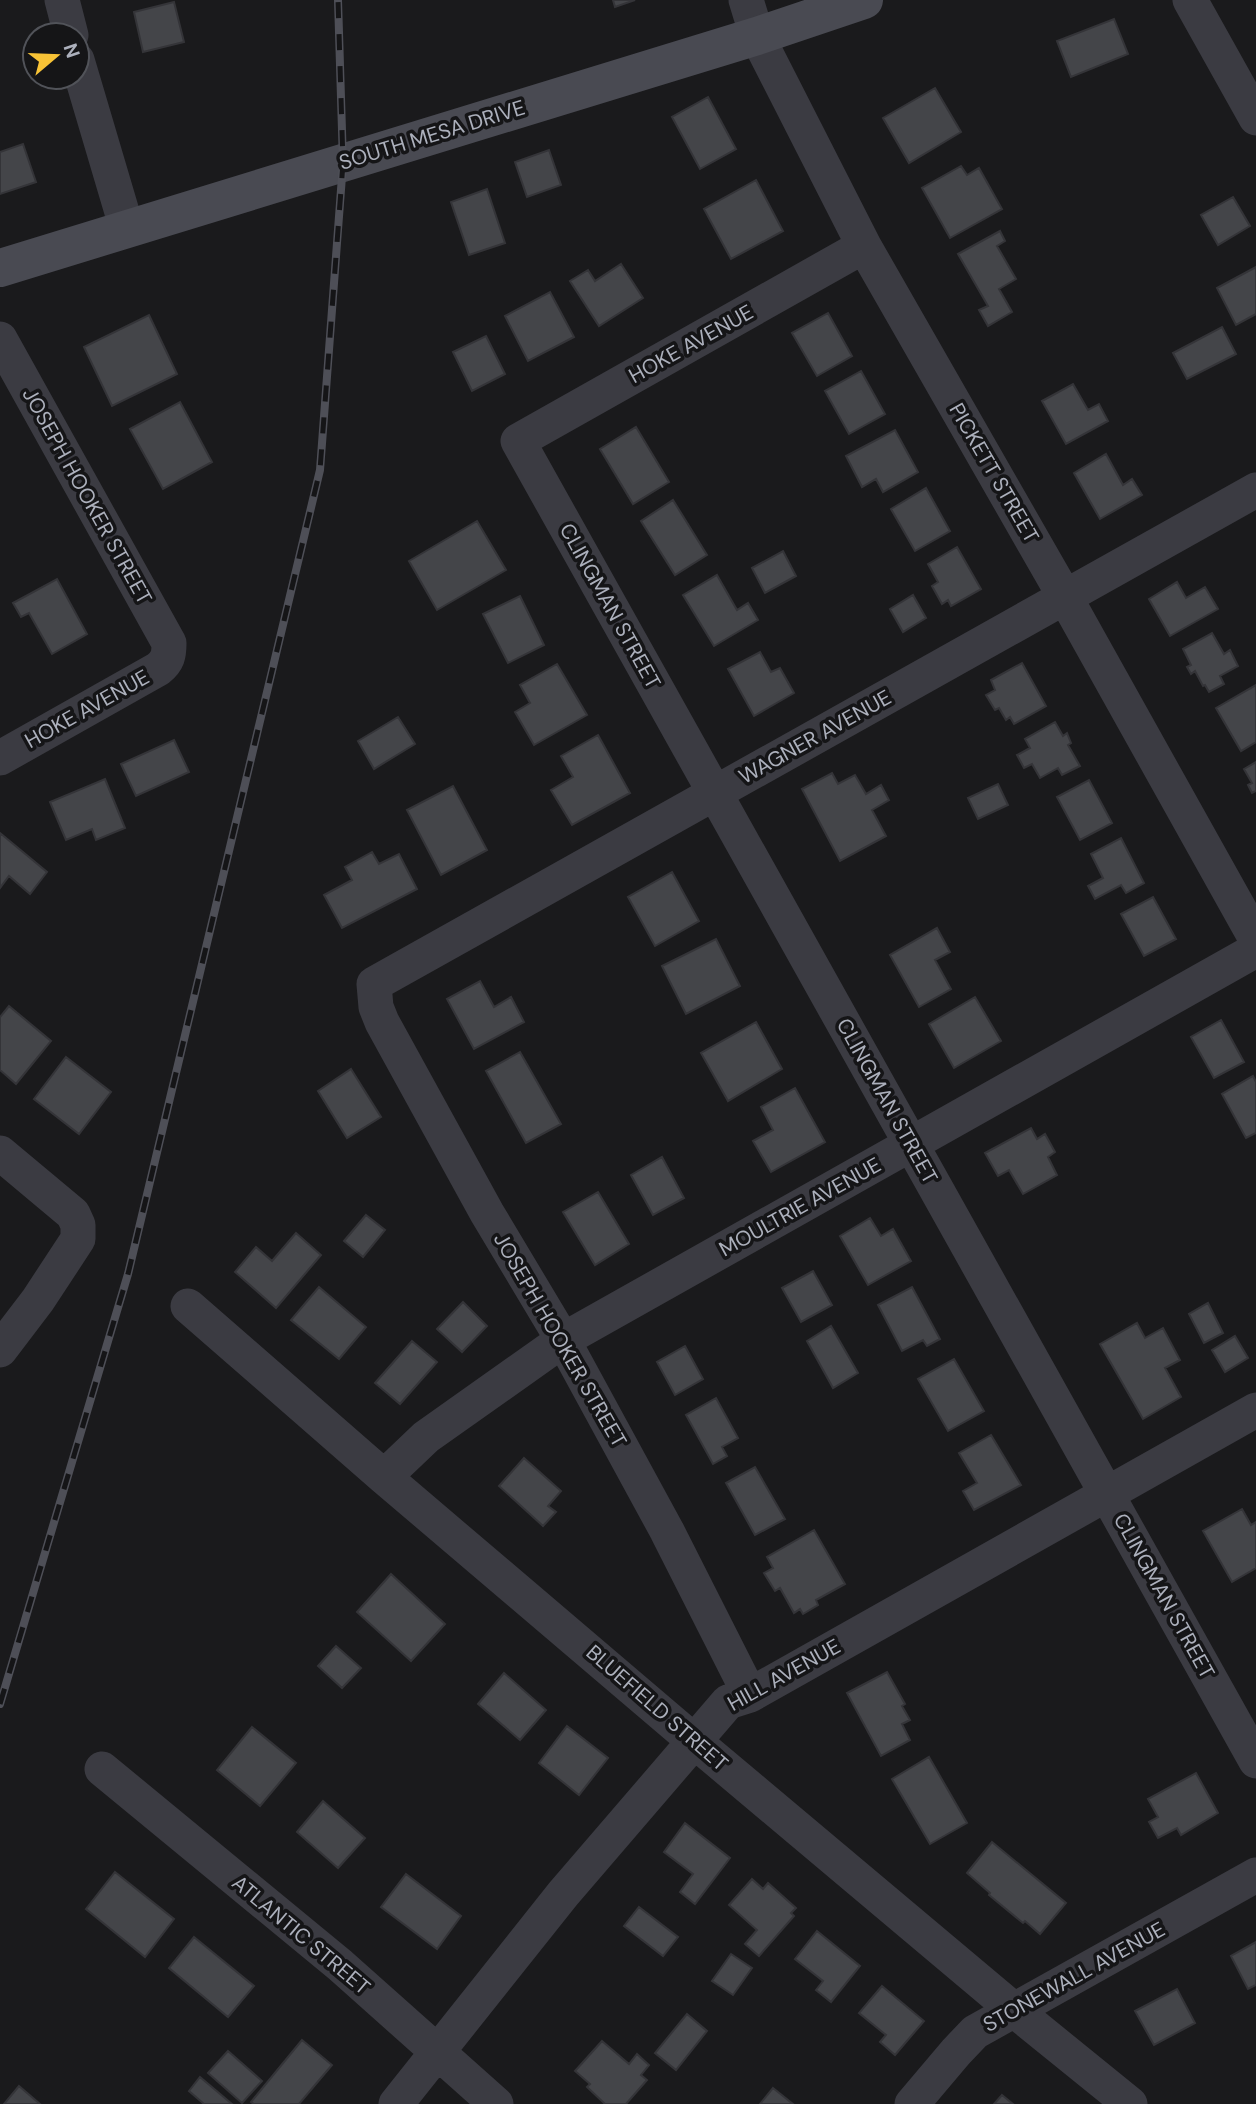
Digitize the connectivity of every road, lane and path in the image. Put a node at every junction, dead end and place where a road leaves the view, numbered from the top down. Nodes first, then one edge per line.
1 (62, 0) edge
2 (746, 0) edge
3 (864, 0) edge
4 (1190, 0) edge
5 (67, 21) edge
6 (757, 36) junction
7 (86, 91) edge
8 (1256, 118) edge
9 (127, 229) junction
10 (864, 246) junction
11 (0, 268) edge
12 (0, 339) edge
13 (518, 441) joint
14 (1256, 489) edge
15 (1065, 597) junction
16 (169, 655) joint
17 (0, 758) edge
18 (715, 793) junction
19 (1256, 939) edge
20 (1256, 950) edge
21 (374, 984) joint
22 (911, 1144) junction
23 (0, 1153) edge
24 (188, 1306) dead end
25 (563, 1339) junction
26 (0, 1350) edge
27 (1256, 1410) edge
28 (384, 1477) junction
29 (1107, 1494) junction
30 (750, 1695) junction
31 (694, 1741) junction
32 (1256, 1761) edge
33 (102, 1769) dead end
34 (1256, 1875) edge
35 (1014, 2010) junction
36 (437, 2052) junction
37 (396, 2104) edge
38 (496, 2104) edge
39 (912, 2104) edge
40 (1130, 2104) edge

1 - 5 street
2 - 6 street, PICKETT STREET
3 - 6 main road, SOUTH MESA DRIVE
4 - 8 street
6 - 9 main road, SOUTH MESA DRIVE
6 - 10 street, PICKETT STREET
7 - 9 street
9 - 11 main road, SOUTH MESA DRIVE
10 - 13 street, HOKE AVENUE
10 - 15 street, PICKETT STREET
12 - 16 street, JOSEPH HOOKER STREET
13 - 18 street, CLINGMAN STREET
14 - 15 street, WAGNER AVENUE
15 - 18 street, WAGNER AVENUE
15 - 19 street, PICKETT STREET
16 - 17 street, HOKE AVENUE
18 - 21 street, WAGNER AVENUE
18 - 22 street, CLINGMAN STREET
20 - 22 street, MOULTRIE AVENUE
21 - 25 street, JOSEPH HOOKER STREET
22 - 25 street, MOULTRIE AVENUE
22 - 29 street, CLINGMAN STREET
23 - 26 street
24 - 28 street, BLUEFIELD STREET
25 - 28 street, MOULTRIE AVENUE
25 - 30 street, JOSEPH HOOKER STREET
27 - 29 street, HILL AVENUE
28 - 31 street, BLUEFIELD STREET
29 - 30 street, HILL AVENUE
29 - 32 street, CLINGMAN STREET
30 - 31 street, HILL AVENUE
31 - 35 street, BLUEFIELD STREET
31 - 36 street, HILL AVENUE
33 - 36 street, ATLANTIC STREET
34 - 35 street, STONEWALL AVENUE
35 - 39 street, STONEWALL AVENUE
35 - 40 street, BLUEFIELD STREET
36 - 37 street, HILL AVENUE
36 - 38 street, ATLANTIC STREET

